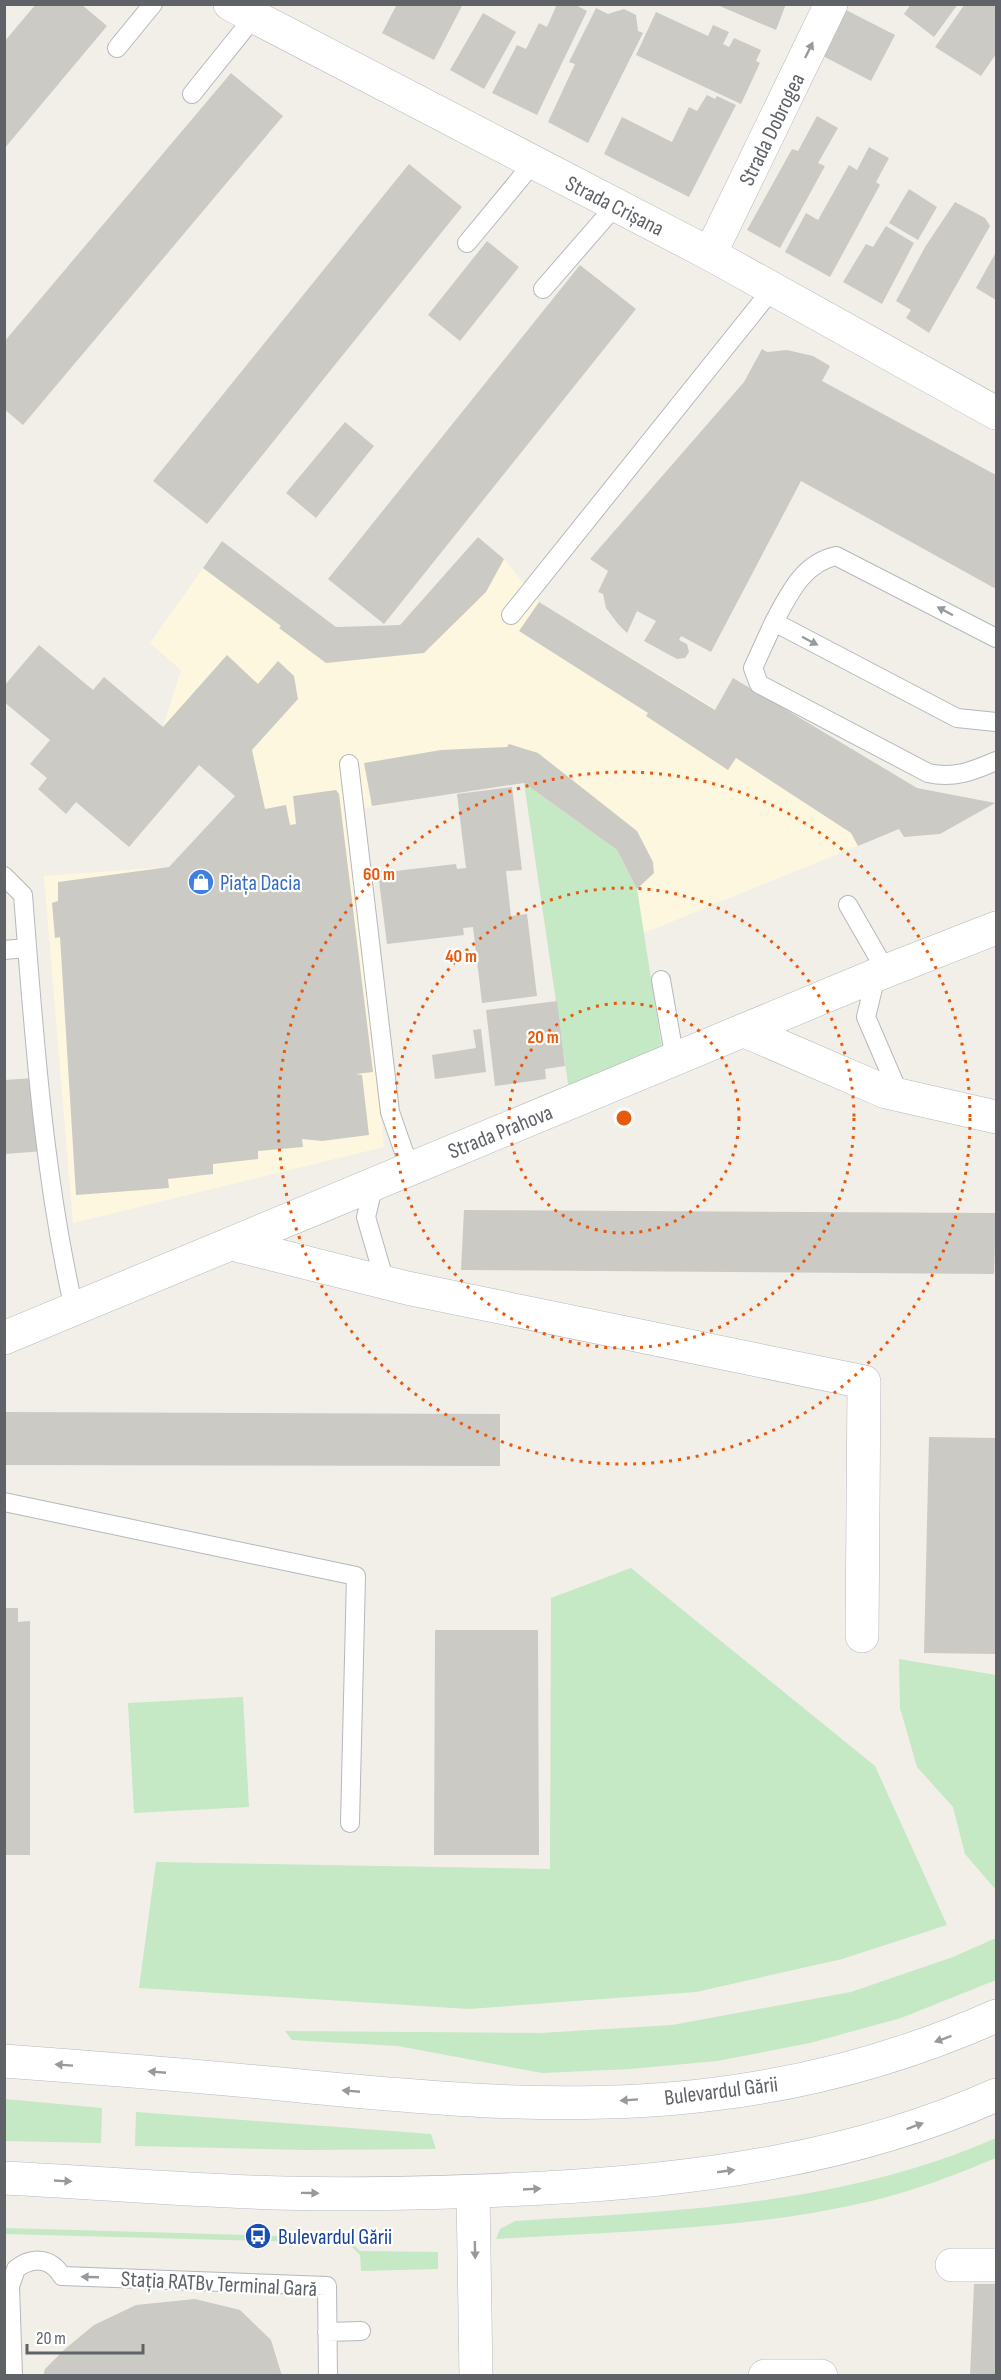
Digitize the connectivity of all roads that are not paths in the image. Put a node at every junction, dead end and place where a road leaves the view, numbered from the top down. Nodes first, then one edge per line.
1 (153, 4) edge
2 (831, 4) edge
3 (242, 11) edge
4 (117, 48) dead end
5 (192, 93) dead end
6 (534, 162) junction
7 (616, 205) junction
8 (467, 243) dead end
9 (710, 254) junction
10 (773, 288) junction
11 (543, 289) dead end
12 (996, 413) edge
13 (510, 615) dead end
14 (774, 622) junction
15 (996, 638) edge
16 (996, 722) edge
17 (996, 761) edge
18 (349, 764) dead end
19 (4, 876) edge
20 (848, 905) dead end
21 (996, 928) edge
22 (27, 948) junction
23 (4, 950) edge
24 (881, 974) junction
25 (662, 980) dead end
26 (745, 1031) junction
27 (675, 1060) junction
28 (900, 1096) junction
29 (996, 1117) edge
30 (414, 1167) junction
31 (374, 1184) junction
32 (232, 1244) junction
33 (385, 1282) junction
34 (74, 1309) junction
35 (4, 1338) edge
36 (4, 1502) edge
37 (862, 1636) dead end
38 (350, 1823) dead end
39 (996, 2016) edge
40 (4, 2061) edge
41 (996, 2095) edge
42 (4, 2178) edge
43 (473, 2192) junction
44 (952, 2265) dead end
45 (996, 2265) edge
46 (361, 2331) dead end
47 (327, 2332) junction
48 (13, 2376) edge
49 (328, 2376) edge
50 (476, 2376) edge
51 (765, 2376) edge
52 (821, 2376) edge

1 - 4 lane
9 -> 2 street, Strada Dobrogea
3 - 5 lane
3 - 6 street, Strada Crișana
6 - 7 street, Strada Crișana
6 - 8 lane
7 - 9 street, Strada Crișana
7 - 11 lane
9 - 10 street, Strada Crișana
10 - 12 street, Strada Crișana
10 - 13 lane
15 -> 14 lane
14 -> 16 lane
14 - 17 lane
18 - 30 lane
19 - 22 lane
20 - 24 lane
21 - 24 street, Strada Prahova
22 - 23 lane
22 - 34 lane
24 - 26 street, Strada Prahova
24 - 28 lane
25 - 27 lane
26 - 27 street, Strada Prahova
26 - 28 street
27 - 30 street, Strada Prahova
28 - 29 street
30 - 31 street, Strada Prahova
31 - 32 street, Strada Prahova
31 - 33 lane
32 - 33 street
32 - 34 street, Strada Prahova
33 - 37 street
34 - 35 street, Strada Prahova
36 - 38 lane
39 -> 40 street, Bulevardul Gării
43 -> 41 street
42 -> 43 street
43 -> 50 street
44 - 45 street
46 - 47 lane
47 -> 48 lane, Stația RATBv Terminal Gară
47 - 49 lane, Stația RATBv Terminal Gară
51 - 52 street

